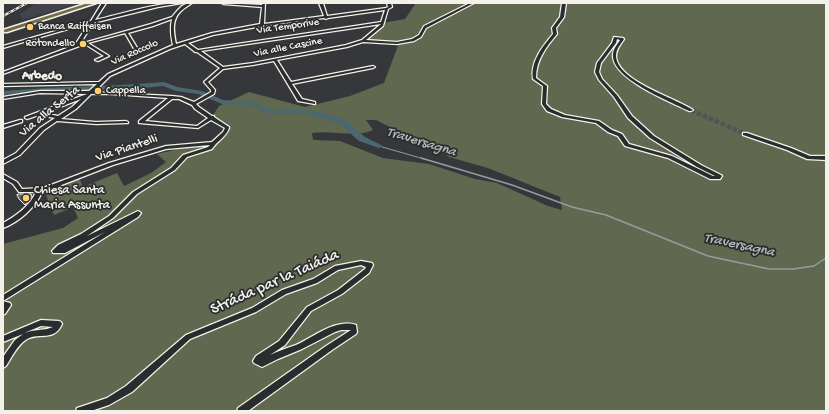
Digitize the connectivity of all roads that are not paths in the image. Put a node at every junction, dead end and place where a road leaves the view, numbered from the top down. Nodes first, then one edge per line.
1 (84, 3) edge
2 (88, 3) edge
3 (93, 3) edge
4 (104, 3) edge
5 (180, 3) edge
6 (190, 3) edge
7 (223, 3) edge
8 (321, 3) edge
9 (389, 3) edge
10 (472, 3) edge
11 (564, 3) edge
12 (264, 4) edge
13 (387, 9) junction
14 (172, 18) junction
15 (326, 18) junction
16 (91, 22) junction
17 (382, 23) junction
18 (262, 25) junction
19 (5, 29) edge
20 (126, 32) junction
21 (362, 41) junction
22 (85, 43) junction
23 (186, 44) junction
24 (77, 45) junction
25 (3, 47) edge
26 (173, 47) junction
27 (137, 51) dead end
28 (196, 51) junction
29 (97, 60) dead end
30 (275, 60) junction
31 (373, 67) dead end
32 (222, 68) junction
33 (3, 73) edge
34 (290, 83) junction
35 (100, 84) junction
36 (3, 86) edge
37 (91, 94) junction
38 (172, 97) junction
39 (3, 98) edge
40 (313, 103) dead end
41 (62, 104) junction
42 (194, 104) junction
43 (74, 108) junction
44 (691, 110) tunnel mouth
45 (41, 114) junction
46 (27, 118) dead end
47 (212, 118) junction
48 (58, 119) junction
49 (20, 121) dead end
50 (126, 122) dead end
51 (3, 127) edge
52 (745, 134) tunnel mouth
53 (216, 141) junction
54 (826, 158) edge
55 (3, 162) edge
56 (3, 176) edge
57 (42, 190) junction
58 (3, 226) edge
59 (3, 298) edge
60 (3, 304) edge
61 (3, 312) edge
62 (3, 339) edge
63 (3, 364) edge
64 (80, 411) edge
65 (241, 411) edge

1 - 19 main road
2 - 19 main road
3 - 19 main road
4 - 16 street
5 - 16 street
6 - 14 street
7 - 12 street
8 - 15 street
9 - 13 street, Via alle Cascine
10 - 21 street
11 - 44 street
12 - 18 street
13 - 15 street, Via Roccolo
13 - 17 street, Via alle Cascine
14 - 20 street
14 - 26 street
15 - 18 street, Via Roccolo
16 - 24 street
16 - 25 street
17 - 21 street, Via alle Cascine
17 - 28 street, Via Temporive
18 - 23 street, Via Roccolo
20 - 22 street
20 - 27 street
21 - 30 street, Via alle Cascine
22 - 24 street
22 - 29 street
23 - 26 street, Via Roccolo
23 - 28 street
24 - 33 street
26 - 35 street, Via Roccolo
28 - 32 street
30 - 32 street, Via alle Cascine
30 - 34 street
31 - 34 street
32 - 42 street
34 - 40 street
35 - 36 street
35 - 37 street, Via Roccolo
37 - 38 street
37 - 39 street
37 - 41 street
37 - 43 street, Via alla Serta
38 - 42 street
38 - 47 street
41 - 43 street
41 - 45 street
42 - 47 street
43 - 48 street, Via alla Serta
45 - 46 street
45 - 48 street
47 - 53 street
48 - 50 street
48 - 55 street, Via alla Serta
49 - 51 street
52 - 54 street
53 - 57 street, Via Piantelli
53 - 59 street
56 - 57 street, Via Piantelli
57 - 58 street
60 - 61 street
62 - 63 street
64 - 65 street, Stráda par la Taiáda

